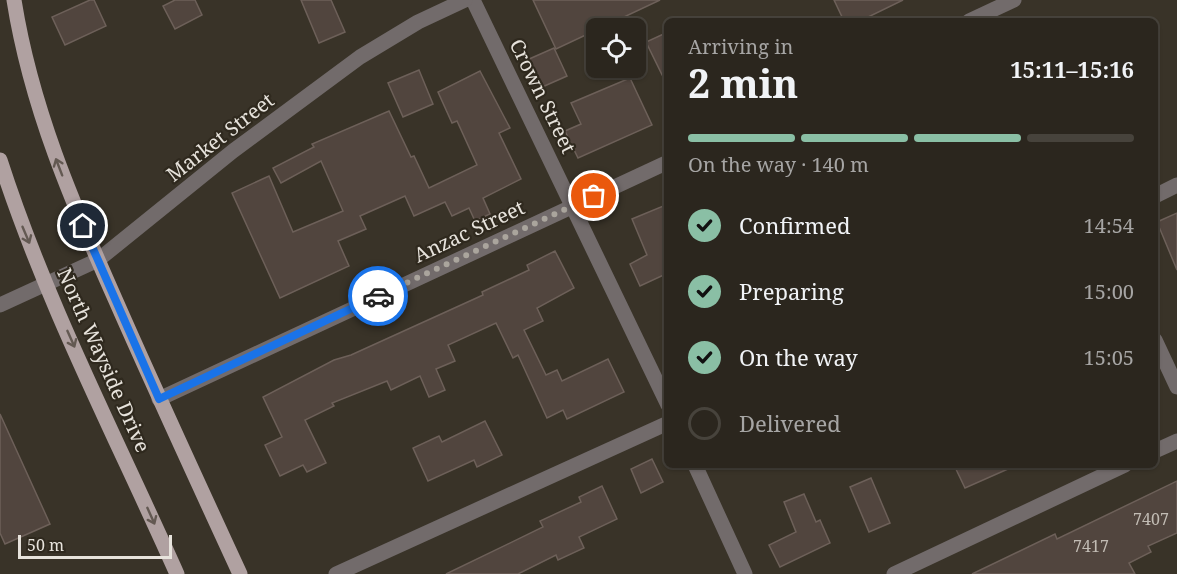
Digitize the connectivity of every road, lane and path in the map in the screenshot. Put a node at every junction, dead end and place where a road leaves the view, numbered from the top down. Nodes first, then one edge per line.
1 (14, 0) edge
2 (465, 0) edge
3 (473, 0) edge
4 (1004, 2) edge
5 (975, 18) edge
6 (1007, 18) edge
7 (0, 160) edge
8 (664, 164) edge
9 (1177, 185) edge
10 (1158, 194) edge
11 (573, 206) junction
12 (98, 260) junction
13 (46, 286) junction
14 (0, 305) edge
15 (1158, 346) edge
16 (1177, 387) edge
17 (664, 397) edge
18 (159, 399) junction
19 (664, 425) edge
20 (1177, 441) edge
21 (1158, 450) edge
22 (696, 468) edge
23 (1119, 468) edge
24 (177, 574) edge
25 (240, 574) edge
26 (336, 574) edge
27 (745, 574) edge
28 (894, 574) edge

12 -> 1 main road, North Wayside Drive
2 - 12 street, Market Street
3 - 11 street, Crown Street
4 - 5 street
4 - 6 street
7 -> 13 main road, North Wayside Drive
8 - 11 street, Anzac Street
9 - 10 street
11 - 17 street, Crown Street
11 - 18 street, Anzac Street
12 - 13 street, Market Street
12 - 18 main road, North Wayside Drive
13 - 14 street, Market Street
13 -> 24 main road, North Wayside Drive
15 - 16 street
18 - 25 main road, North Wayside Drive
19 - 26 street
20 - 21 street
22 - 27 street
23 - 28 street

